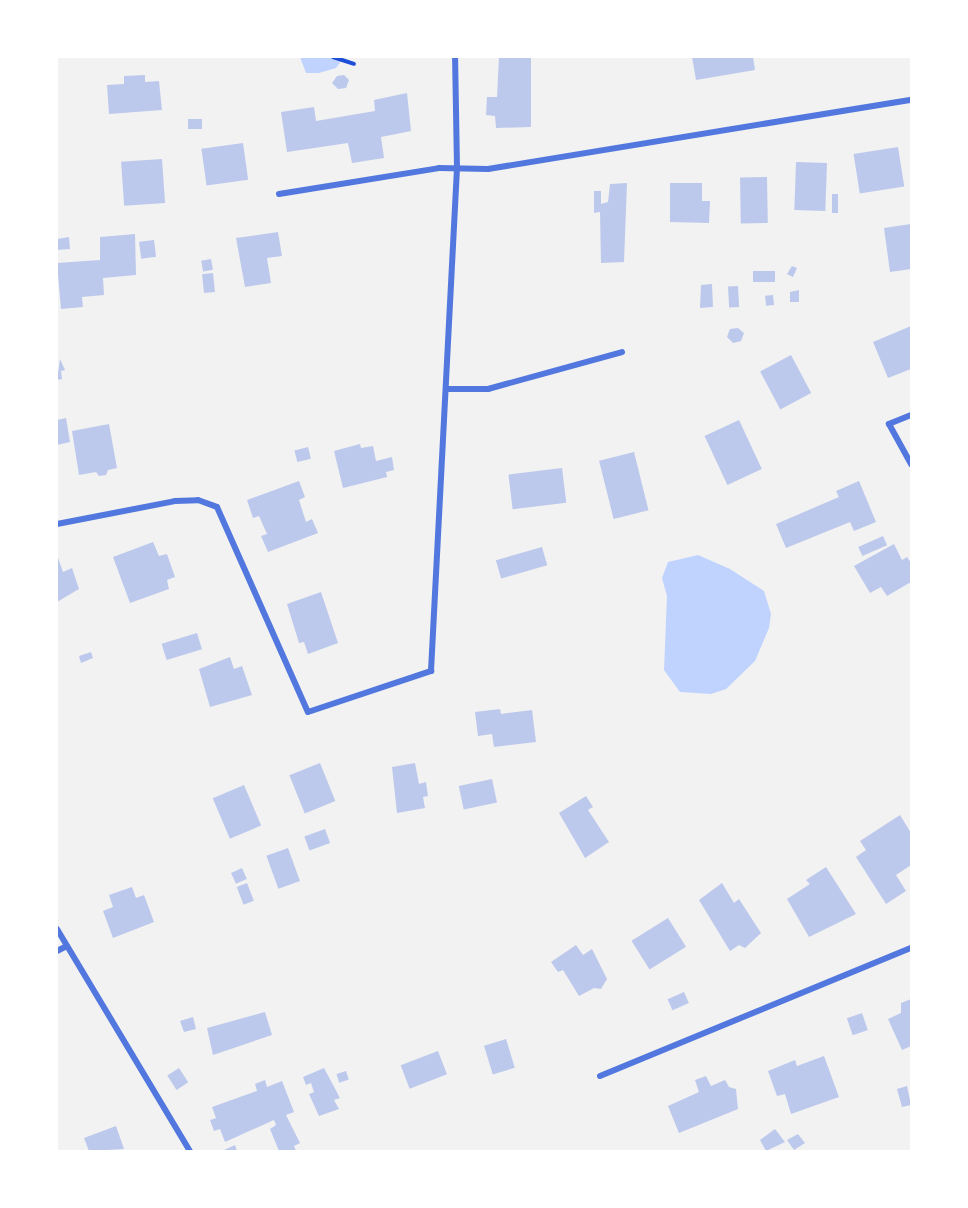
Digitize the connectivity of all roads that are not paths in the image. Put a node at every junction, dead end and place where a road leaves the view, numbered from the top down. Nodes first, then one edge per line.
1 (455, 57) edge
2 (911, 100) edge
3 (457, 168) junction
4 (279, 194) dead end
5 (622, 352) dead end
6 (448, 389) junction
7 (911, 415) edge
8 (911, 464) edge
9 (57, 524) edge
10 (57, 929) edge
11 (67, 946) junction
12 (911, 948) edge
13 (57, 951) edge
14 (600, 1076) dead end
15 (190, 1151) edge

1 - 3 street
2 - 3 street
3 - 4 street
3 - 6 street
5 - 6 street
6 - 9 street
7 - 8 street
10 - 11 street
11 - 13 street
11 - 15 street
12 - 14 street

